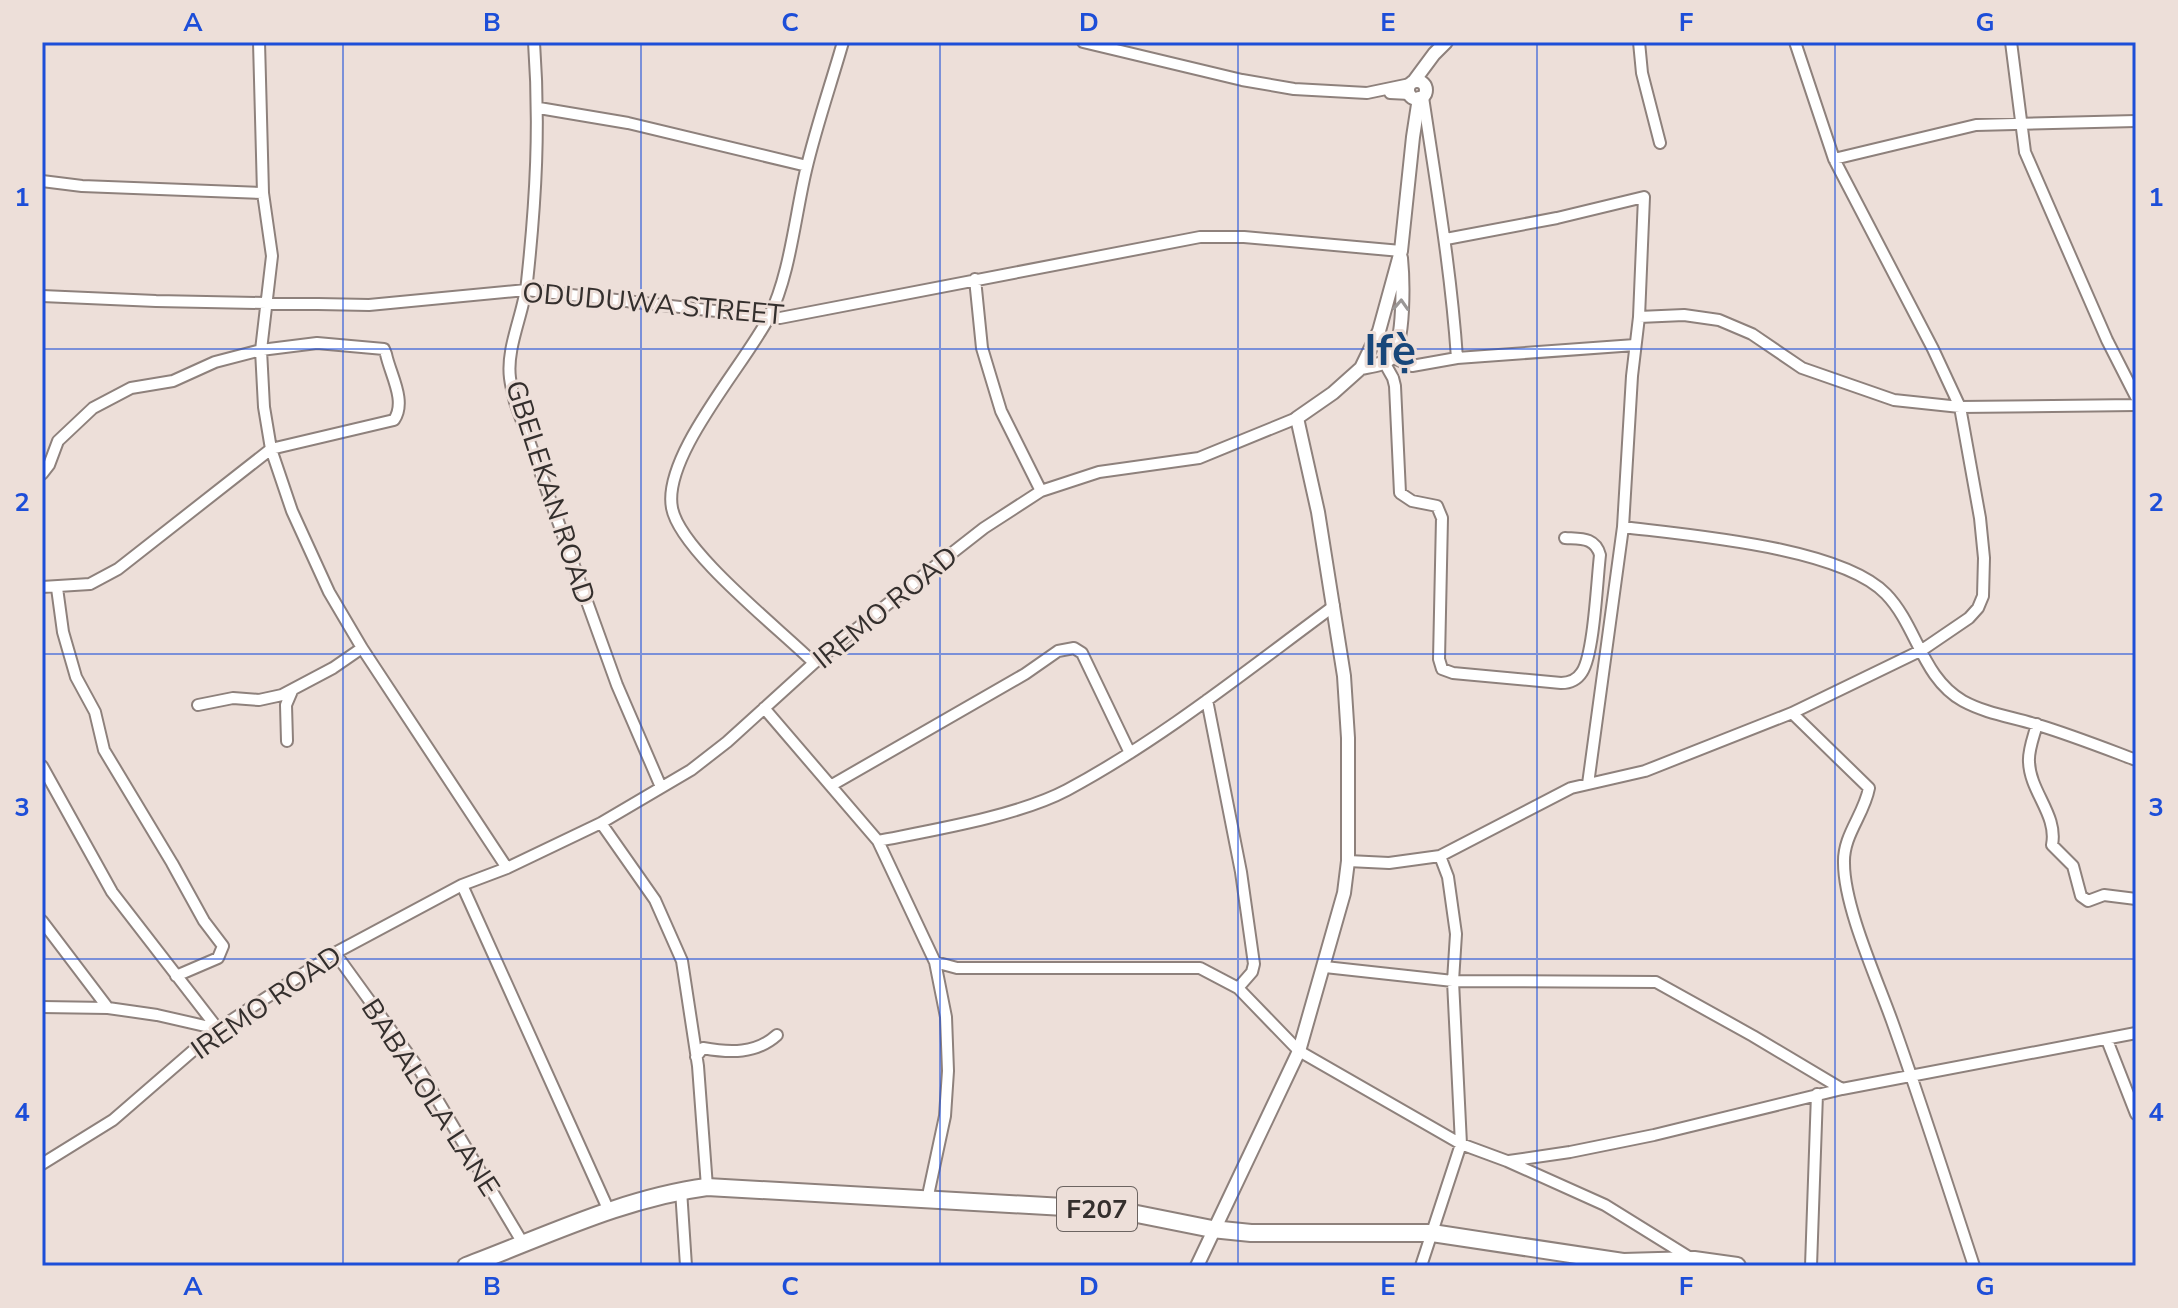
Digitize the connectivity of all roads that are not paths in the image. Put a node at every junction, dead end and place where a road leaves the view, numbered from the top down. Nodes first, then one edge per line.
1 (259, 42) edge
2 (534, 42) edge
3 (843, 42) edge
4 (1083, 42) edge
5 (1446, 42) edge
6 (1639, 42) edge
7 (1795, 42) edge
8 (2011, 42) edge
9 (1416, 91) junction
10 (539, 108) junction
11 (2136, 121) edge
12 (2021, 123) junction
13 (1660, 143) dead end
14 (1834, 159) junction
15 (807, 166) junction
16 (42, 181) edge
17 (263, 193) junction
18 (1446, 239) junction
19 (1401, 251) junction
20 (975, 279) junction
21 (526, 290) junction
22 (42, 296) edge
23 (267, 301) junction
24 (769, 317) junction
25 (1639, 317) junction
26 (1379, 331) junction
27 (1399, 334) junction
28 (1635, 345) junction
29 (261, 350) junction
30 (1457, 358) junction
31 (1388, 360) junction
32 (1361, 368) junction
33 (2136, 397) edge
34 (2136, 405) edge
35 (1960, 407) junction
36 (1297, 418) junction
37 (271, 449) junction
38 (42, 474) edge
39 (1041, 491) junction
40 (1623, 527) junction
41 (1565, 538) dead end
42 (42, 587) edge
43 (57, 588) junction
44 (1334, 606) junction
45 (362, 648) junction
46 (1922, 650) junction
47 (814, 663) junction
48 (292, 691) junction
49 (1207, 700) junction
50 (198, 705) dead end
51 (764, 708) junction
52 (1792, 713) junction
53 (2037, 724) junction
54 (287, 741) dead end
55 (1130, 753) junction
56 (2136, 760) edge
57 (42, 766) edge
58 (1588, 784) junction
59 (832, 785) junction
60 (661, 787) junction
61 (601, 823) junction
62 (878, 841) junction
63 (1440, 856) junction
64 (1348, 861) junction
65 (507, 868) junction
66 (462, 885) junction
67 (2136, 899) edge
68 (42, 921) edge
69 (335, 953) junction
70 (935, 962) junction
71 (1325, 967) junction
72 (176, 976) junction
73 (1453, 981) junction
74 (1238, 988) junction
75 (42, 1007) edge
76 (108, 1008) junction
77 (218, 1029) junction
78 (2136, 1033) edge
79 (777, 1035) dead end
80 (2107, 1040) junction
81 (1299, 1051) junction
82 (696, 1057) junction
83 (1911, 1075) junction
84 (1842, 1089) junction
85 (1817, 1094) junction
86 (2136, 1114) edge
87 (1461, 1144) junction
88 (1507, 1161) junction
89 (42, 1164) edge
90 (707, 1187) junction
91 (681, 1190) junction
92 (927, 1200) junction
93 (609, 1211) junction
94 (1212, 1229) junction
95 (1432, 1233) junction
96 (524, 1245) junction
97 (1694, 1260) junction
98 (1623, 1264) edge
99 (466, 1266) edge
100 (686, 1266) edge
101 (1197, 1266) edge
102 (1421, 1266) edge
103 (1737, 1266) edge
104 (1811, 1266) edge
105 (1974, 1266) edge

1 - 17 street
2 - 10 street, GBELEKAN ROAD
3 - 15 street
4 - 9 street
5 - 9 street
6 - 13 street
7 - 14 street
8 - 12 street
9 - 18 street
9 - 19 street
10 - 15 street
10 - 21 street, GBELEKAN ROAD
11 - 12 street
12 - 14 street
12 - 33 street
14 - 35 street
15 - 24 street
16 - 17 street
17 - 23 street
18 - 25 street
18 - 30 street
19 - 20 street, ODUDUWA STREET
19 - 26 street
27 -> 19 street
20 - 24 street, ODUDUWA STREET
20 - 39 street
21 - 23 street, ODUDUWA STREET
21 - 24 street, ODUDUWA STREET
21 - 60 street, GBELEKAN ROAD
22 - 23 street, ODUDUWA STREET
23 - 29 street
24 - 47 street
25 - 28 street
25 - 35 street
26 - 27 street
26 - 32 street
27 - 31 street
28 - 30 street
28 - 40 street
29 - 37 street
29 - 37 street
29 - 38 street
30 - 31 street
31 - 32 street
31 - 41 street
32 - 36 street
34 - 35 street
35 - 46 street
36 - 39 street, IREMO ROAD
36 - 44 street
37 - 43 street
37 - 45 street
39 - 47 street, IREMO ROAD
40 - 46 street
40 - 58 street
42 - 43 street
43 - 72 street
44 - 49 street
44 - 64 street
45 - 48 street
45 - 65 street
46 - 52 street
46 - 53 street
47 - 51 street, IREMO ROAD
48 - 50 street
48 - 54 street
49 - 55 street
49 - 74 street
51 - 59 street
51 - 60 street, IREMO ROAD
52 - 58 street
52 - 83 street
53 - 56 street
53 - 67 street
55 - 59 street
55 - 62 street
57 - 72 street
58 - 63 street
59 - 62 street
60 - 61 street, IREMO ROAD
61 - 65 street, IREMO ROAD
61 - 82 street
62 - 70 street
63 - 64 street
63 - 73 street
64 - 71 street
65 - 66 street, IREMO ROAD
66 - 69 street, IREMO ROAD
66 - 93 street
68 - 76 street
69 - 77 street, IREMO ROAD
69 - 96 street, BABALOLA LANE
70 - 74 street
70 - 92 street
71 - 73 street
71 - 81 street
72 - 77 street
73 - 84 street
73 - 87 street
74 - 81 street
75 - 76 street
76 - 77 street
77 - 89 street, IREMO ROAD
78 - 80 street
79 - 82 street
80 - 83 street
80 - 86 street
81 - 87 street
81 - 94 street
82 - 90 street
83 - 84 street
83 - 105 street
84 - 85 street
85 - 88 street
85 - 104 street
87 - 88 street
87 - 95 street
88 - 97 street
90 - 91 main road, F207
90 - 92 main road, F207
91 - 93 main road, F207
91 - 100 street
92 - 94 main road, F207
93 - 96 main road, F207
94 - 95 main road, F207
94 - 101 street
95 - 98 main road, F207
95 - 102 street
96 - 99 main road, F207
97 - 98 main road, F207
97 - 103 main road, F207

